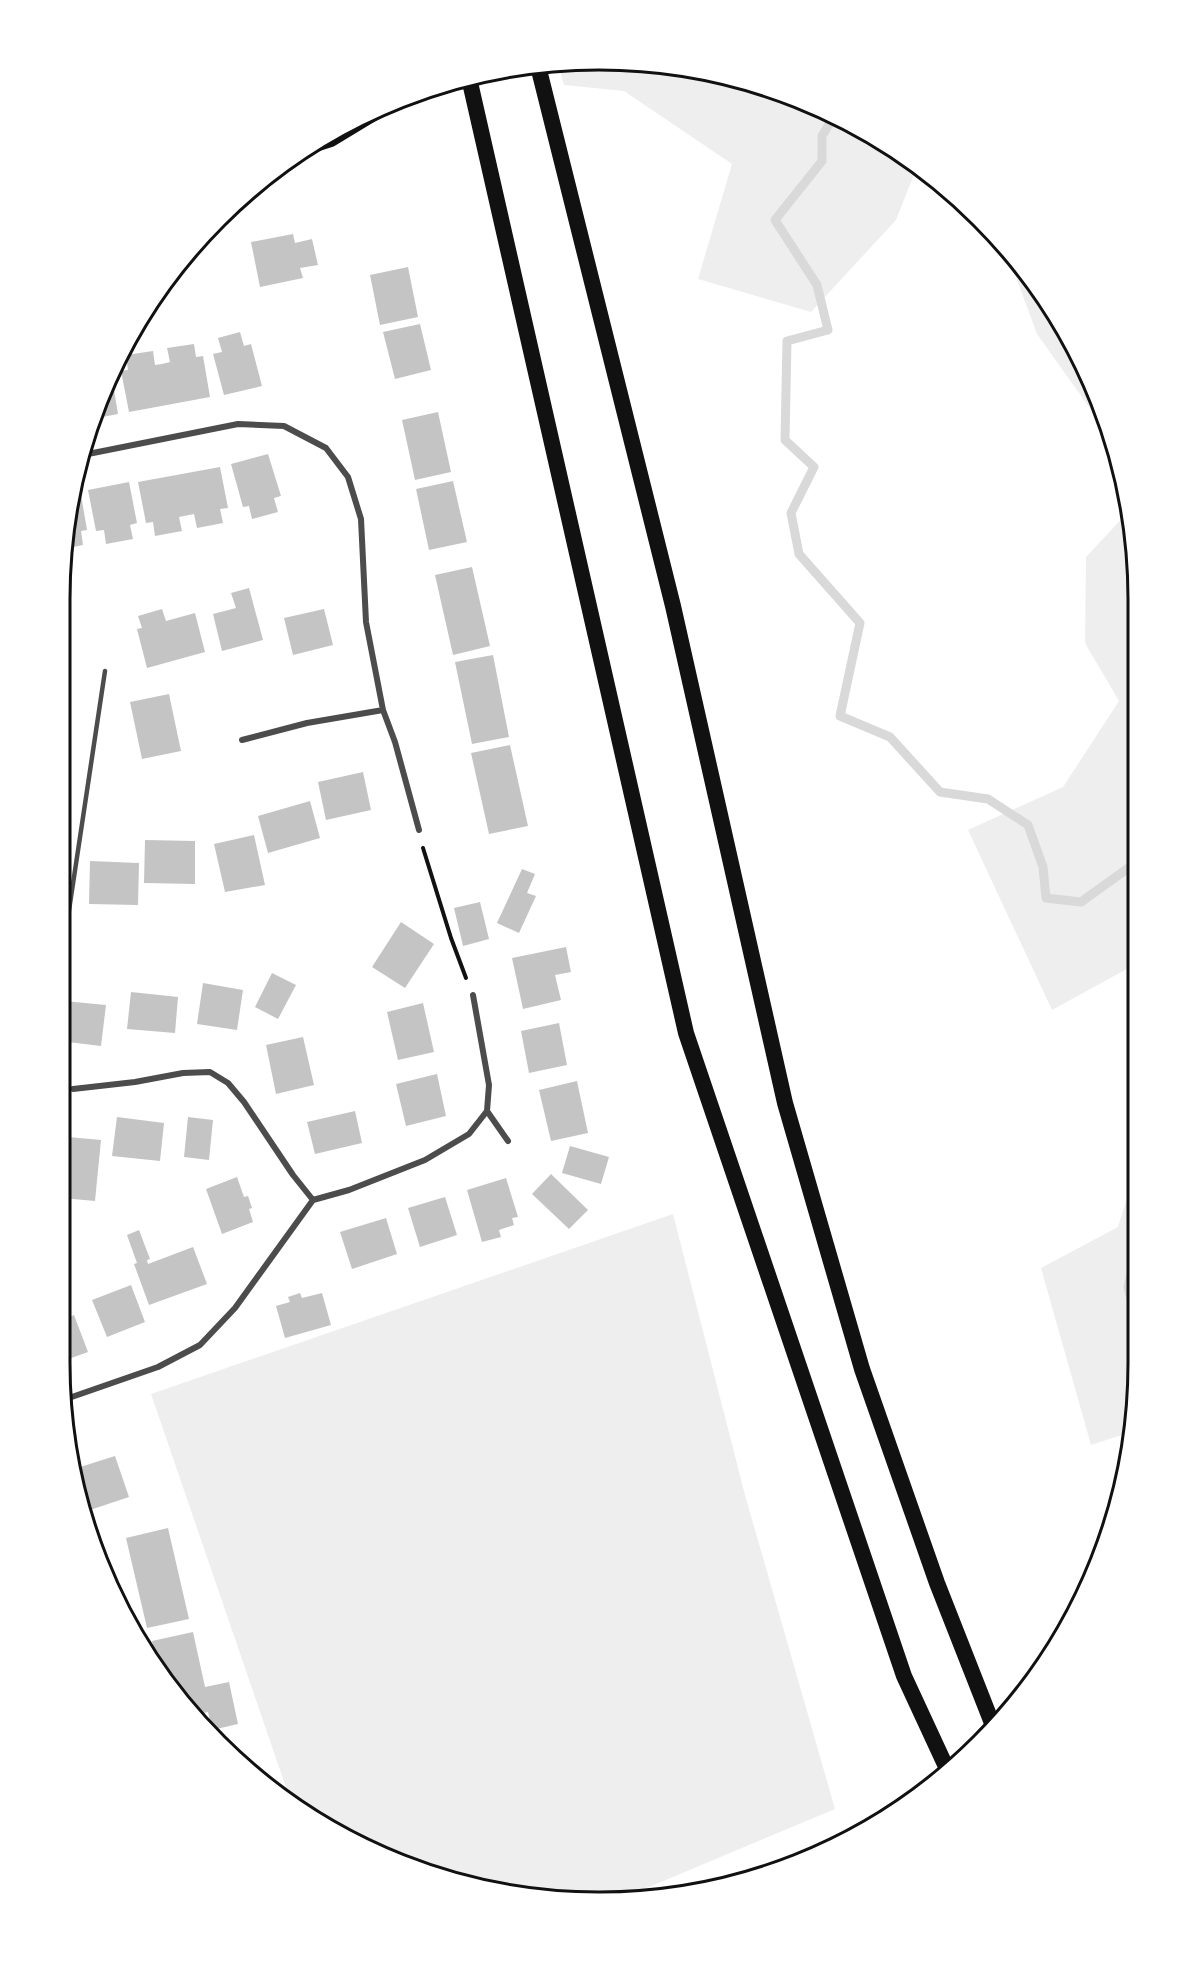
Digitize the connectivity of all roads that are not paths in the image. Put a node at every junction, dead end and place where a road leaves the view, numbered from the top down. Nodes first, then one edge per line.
1 (540, 74) edge
2 (471, 87) edge
3 (92, 453) edge
4 (105, 671) dead end
5 (383, 710) junction
6 (242, 740) dead end
7 (419, 830) road end
8 (70, 903) edge
9 (473, 995) road end
10 (73, 1089) dead end
11 (487, 1111) junction
12 (508, 1141) dead end
13 (313, 1200) junction
14 (72, 1397) edge
15 (991, 1719) edge
16 (945, 1764) edge

1 - 15 highway
2 - 16 highway
3 - 5 street
4 - 8 lane
5 - 6 street
5 - 7 street
9 - 11 street
10 - 13 street
11 - 12 street
11 - 13 street
13 - 14 street

